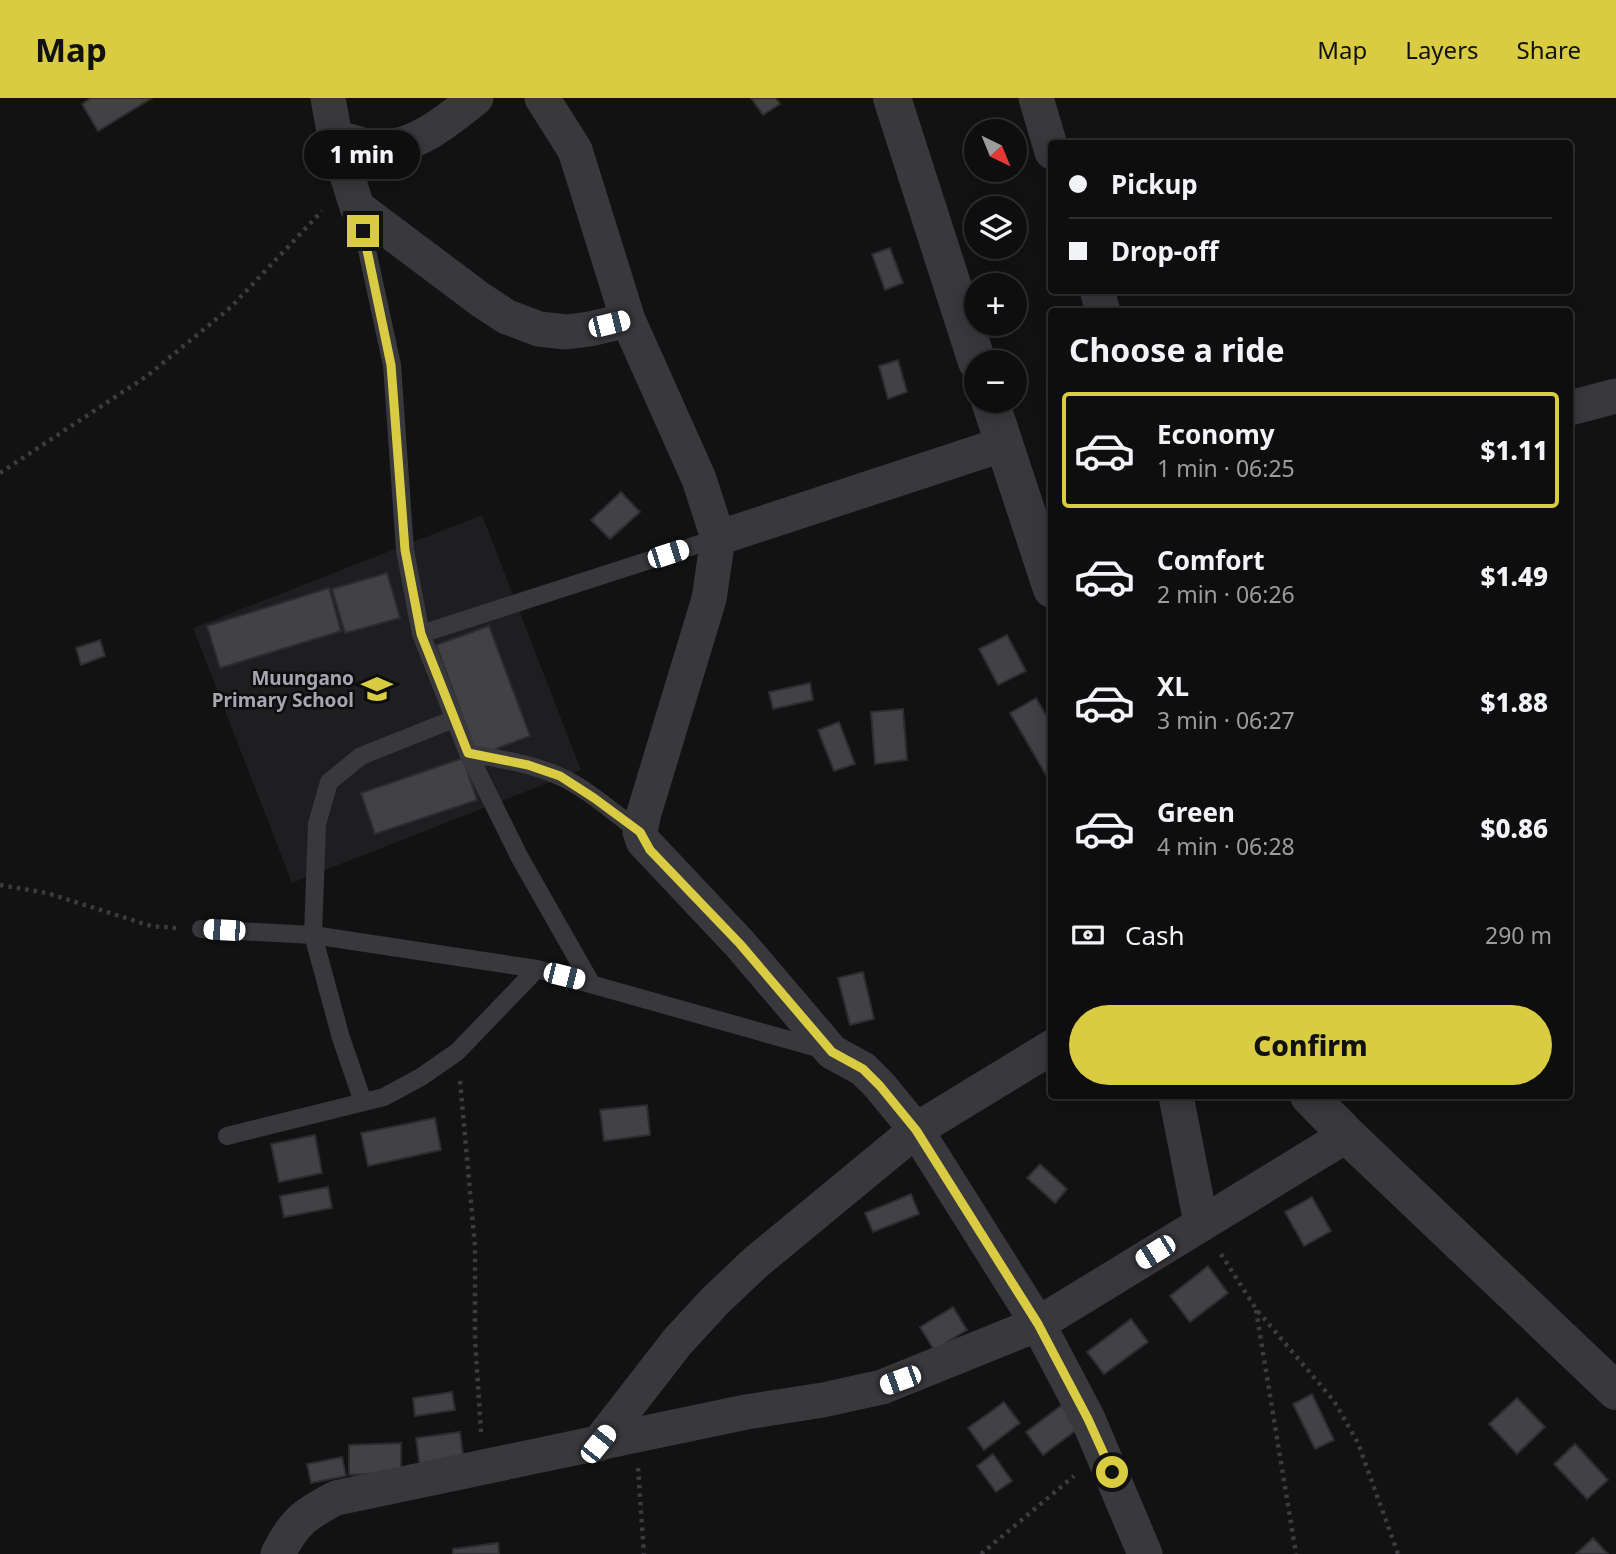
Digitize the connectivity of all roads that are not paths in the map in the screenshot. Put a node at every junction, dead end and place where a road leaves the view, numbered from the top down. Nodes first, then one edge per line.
1 (328, 98) edge
2 (476, 98) edge
3 (542, 98) edge
4 (892, 98) edge
5 (1035, 98) edge
6 (335, 137) junction
7 (1048, 140) edge
8 (353, 195) junction
9 (628, 320) junction
10 (973, 350) edge
11 (1616, 396) edge
12 (1573, 407) edge
13 (994, 413) edge
14 (1004, 444) junction
15 (718, 538) junction
16 (1048, 573) edge
17 (421, 634) junction
18 (454, 719) junction
19 (468, 753) junction
20 (640, 832) junction
21 (201, 929) road end
22 (313, 935) junction
23 (537, 969) junction
24 (591, 982) junction
25 (1048, 1048) edge
26 (832, 1052) junction
27 (1177, 1099) edge
28 (1312, 1099) edge
29 (363, 1102) junction
30 (916, 1130) junction
31 (1347, 1135) junction
32 (227, 1136) dead end
33 (1201, 1223) junction
34 (1038, 1324) junction
35 (1616, 1391) edge
36 (598, 1444) junction
37 (278, 1554) edge
38 (1145, 1554) edge

1 - 6 street
2 - 6 street
3 - 9 street
4 - 10 street
5 - 7 street
6 - 8 street
8 - 9 street
8 - 17 lane
9 - 15 street
11 - 12 street
13 - 14 street
14 - 15 street
14 - 16 street
15 - 17 lane
15 - 20 street
17 - 18 lane
18 - 19 lane
18 - 22 lane
19 - 20 lane
19 - 24 lane
20 - 26 street
21 - 22 lane
22 - 23 lane
22 - 29 lane
23 - 24 lane
23 - 29 lane
24 - 26 lane
25 - 30 street
26 - 30 street
27 - 33 street
28 - 31 street
29 - 32 lane
30 - 34 street
30 - 36 street
31 - 33 street
31 - 35 street
33 - 34 street
34 - 36 street
34 - 38 street
36 - 37 street

